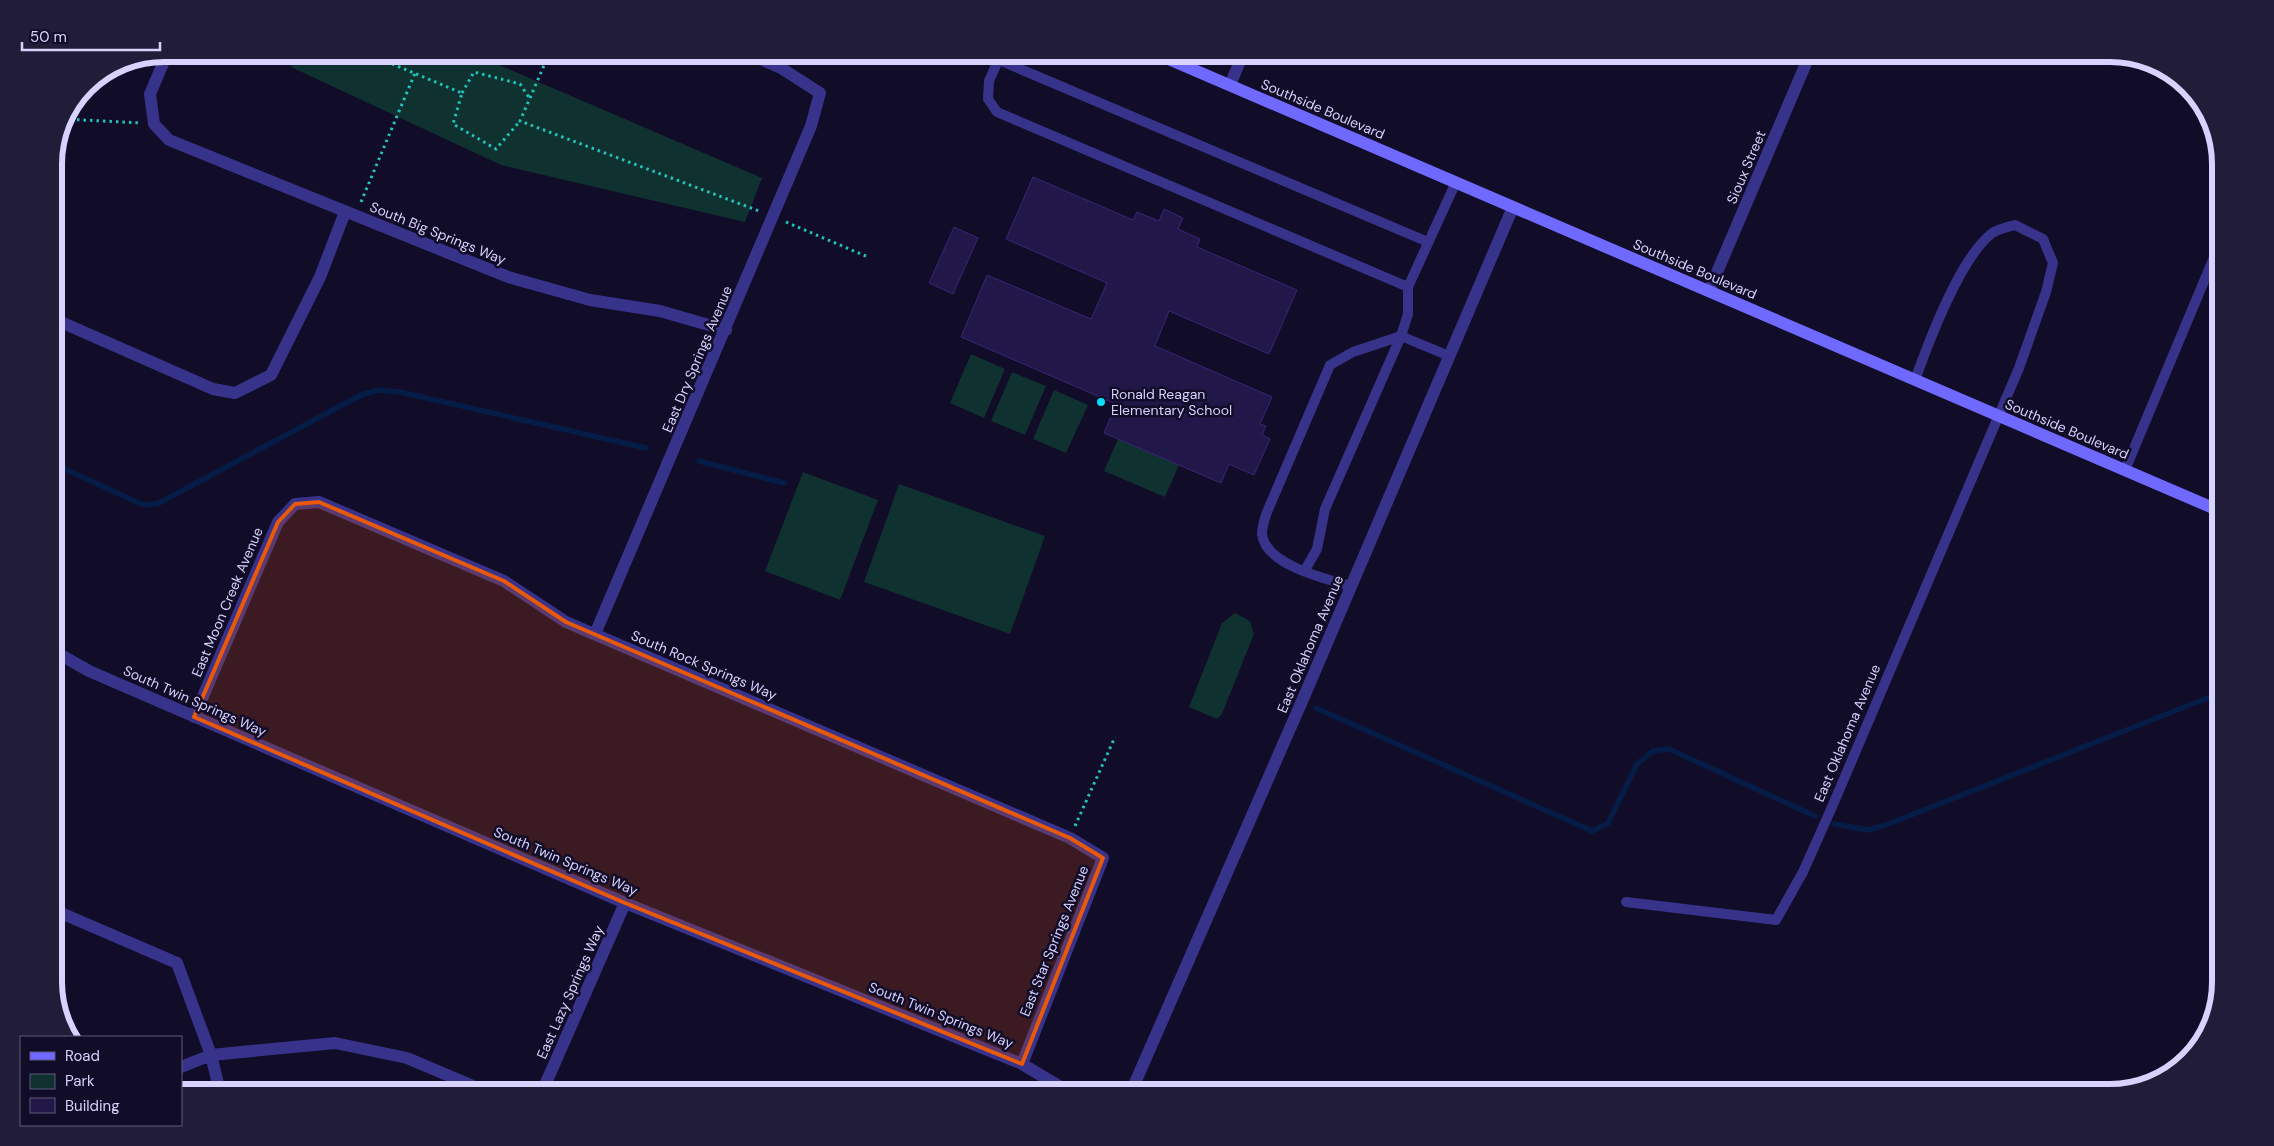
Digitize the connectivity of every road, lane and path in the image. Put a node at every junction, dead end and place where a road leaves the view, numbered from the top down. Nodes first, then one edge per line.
1 (1177, 62) edge
2 (1239, 62) edge
3 (1806, 62) edge
4 (163, 63) edge
5 (390, 63) edge
6 (545, 63) edge
7 (769, 63) edge
8 (997, 63) edge
9 (1013, 63) edge
10 (415, 73) junction
11 (1230, 85) junction
12 (462, 93) junction
13 (530, 99) junction
14 (73, 119) edge
15 (520, 121) junction
16 (154, 124) junction
17 (1456, 182) junction
18 (1513, 207) junction
19 (350, 214) junction
20 (774, 216) junction
21 (1428, 242) junction
22 (868, 257) dead end
23 (2211, 265) edge
24 (1408, 288) junction
25 (1708, 291) junction
26 (63, 323) edge
27 (726, 330) junction
28 (1401, 336) junction
29 (1450, 356) junction
30 (1915, 380) junction
31 (1998, 416) junction
32 (2125, 470) junction
33 (295, 504) joint
34 (2211, 507) edge
35 (1305, 570) junction
36 (1351, 586) junction
37 (595, 634) junction
38 (63, 656) edge
39 (194, 717) junction
40 (1115, 737) dead end
41 (1070, 838) junction
42 (1103, 858) joint
43 (1626, 902) dead end
44 (625, 903) junction
45 (63, 914) edge
46 (212, 1055) junction
47 (1022, 1064) junction
48 (182, 1066) edge
49 (218, 1084) edge
50 (468, 1084) edge
51 (546, 1084) edge
52 (1056, 1084) edge
53 (1134, 1084) edge

1 - 11 main road, Southside Boulevard
2 - 11 street
3 - 25 street, Sioux Street
4 - 16 street
5 - 10 path
6 - 13 path
7 - 20 street, East Dry Springs Avenue
8 - 24 lane
9 - 21 lane
10 - 12 path
10 - 19 path
11 - 17 main road, Southside Boulevard
12 - 13 path
12 - 15 path
13 - 15 path
14 - 16 path
15 - 20 path
16 - 19 street, South Big Springs Way
17 - 18 main road, Southside Boulevard
17 - 21 lane
18 - 25 main road, Southside Boulevard
18 - 29 street, East Oklahoma Avenue
19 - 26 street
19 - 27 street, South Big Springs Way
20 - 22 path
20 - 27 street, East Dry Springs Avenue
21 - 24 lane
23 - 32 lane
24 - 28 lane
25 - 30 main road, Southside Boulevard
27 - 37 street, East Dry Springs Avenue
28 - 29 lane
28 - 35 lane
28 - 35 lane
29 - 36 street, East Oklahoma Avenue
30 - 31 main road, Southside Boulevard
30 - 31 lane
31 - 32 main road, Southside Boulevard
31 - 43 lane, East Oklahoma Avenue
32 - 34 main road, Southside Boulevard
33 - 37 street, South Rock Springs Way
33 - 39 street, East Moon Creek Avenue
35 - 36 lane
36 - 53 street, East Oklahoma Avenue
37 - 41 street, South Rock Springs Way
38 - 39 street, South Twin Springs Way
39 - 44 street, South Twin Springs Way
40 - 41 path
41 - 42 street, South Rock Springs Way
42 - 47 street, East Star Springs Avenue
44 - 47 street, South Twin Springs Way
44 - 51 street, East Lazy Springs Way
45 - 46 street
46 - 48 street
46 - 49 street
46 - 50 street
47 - 52 street, South Twin Springs Way

